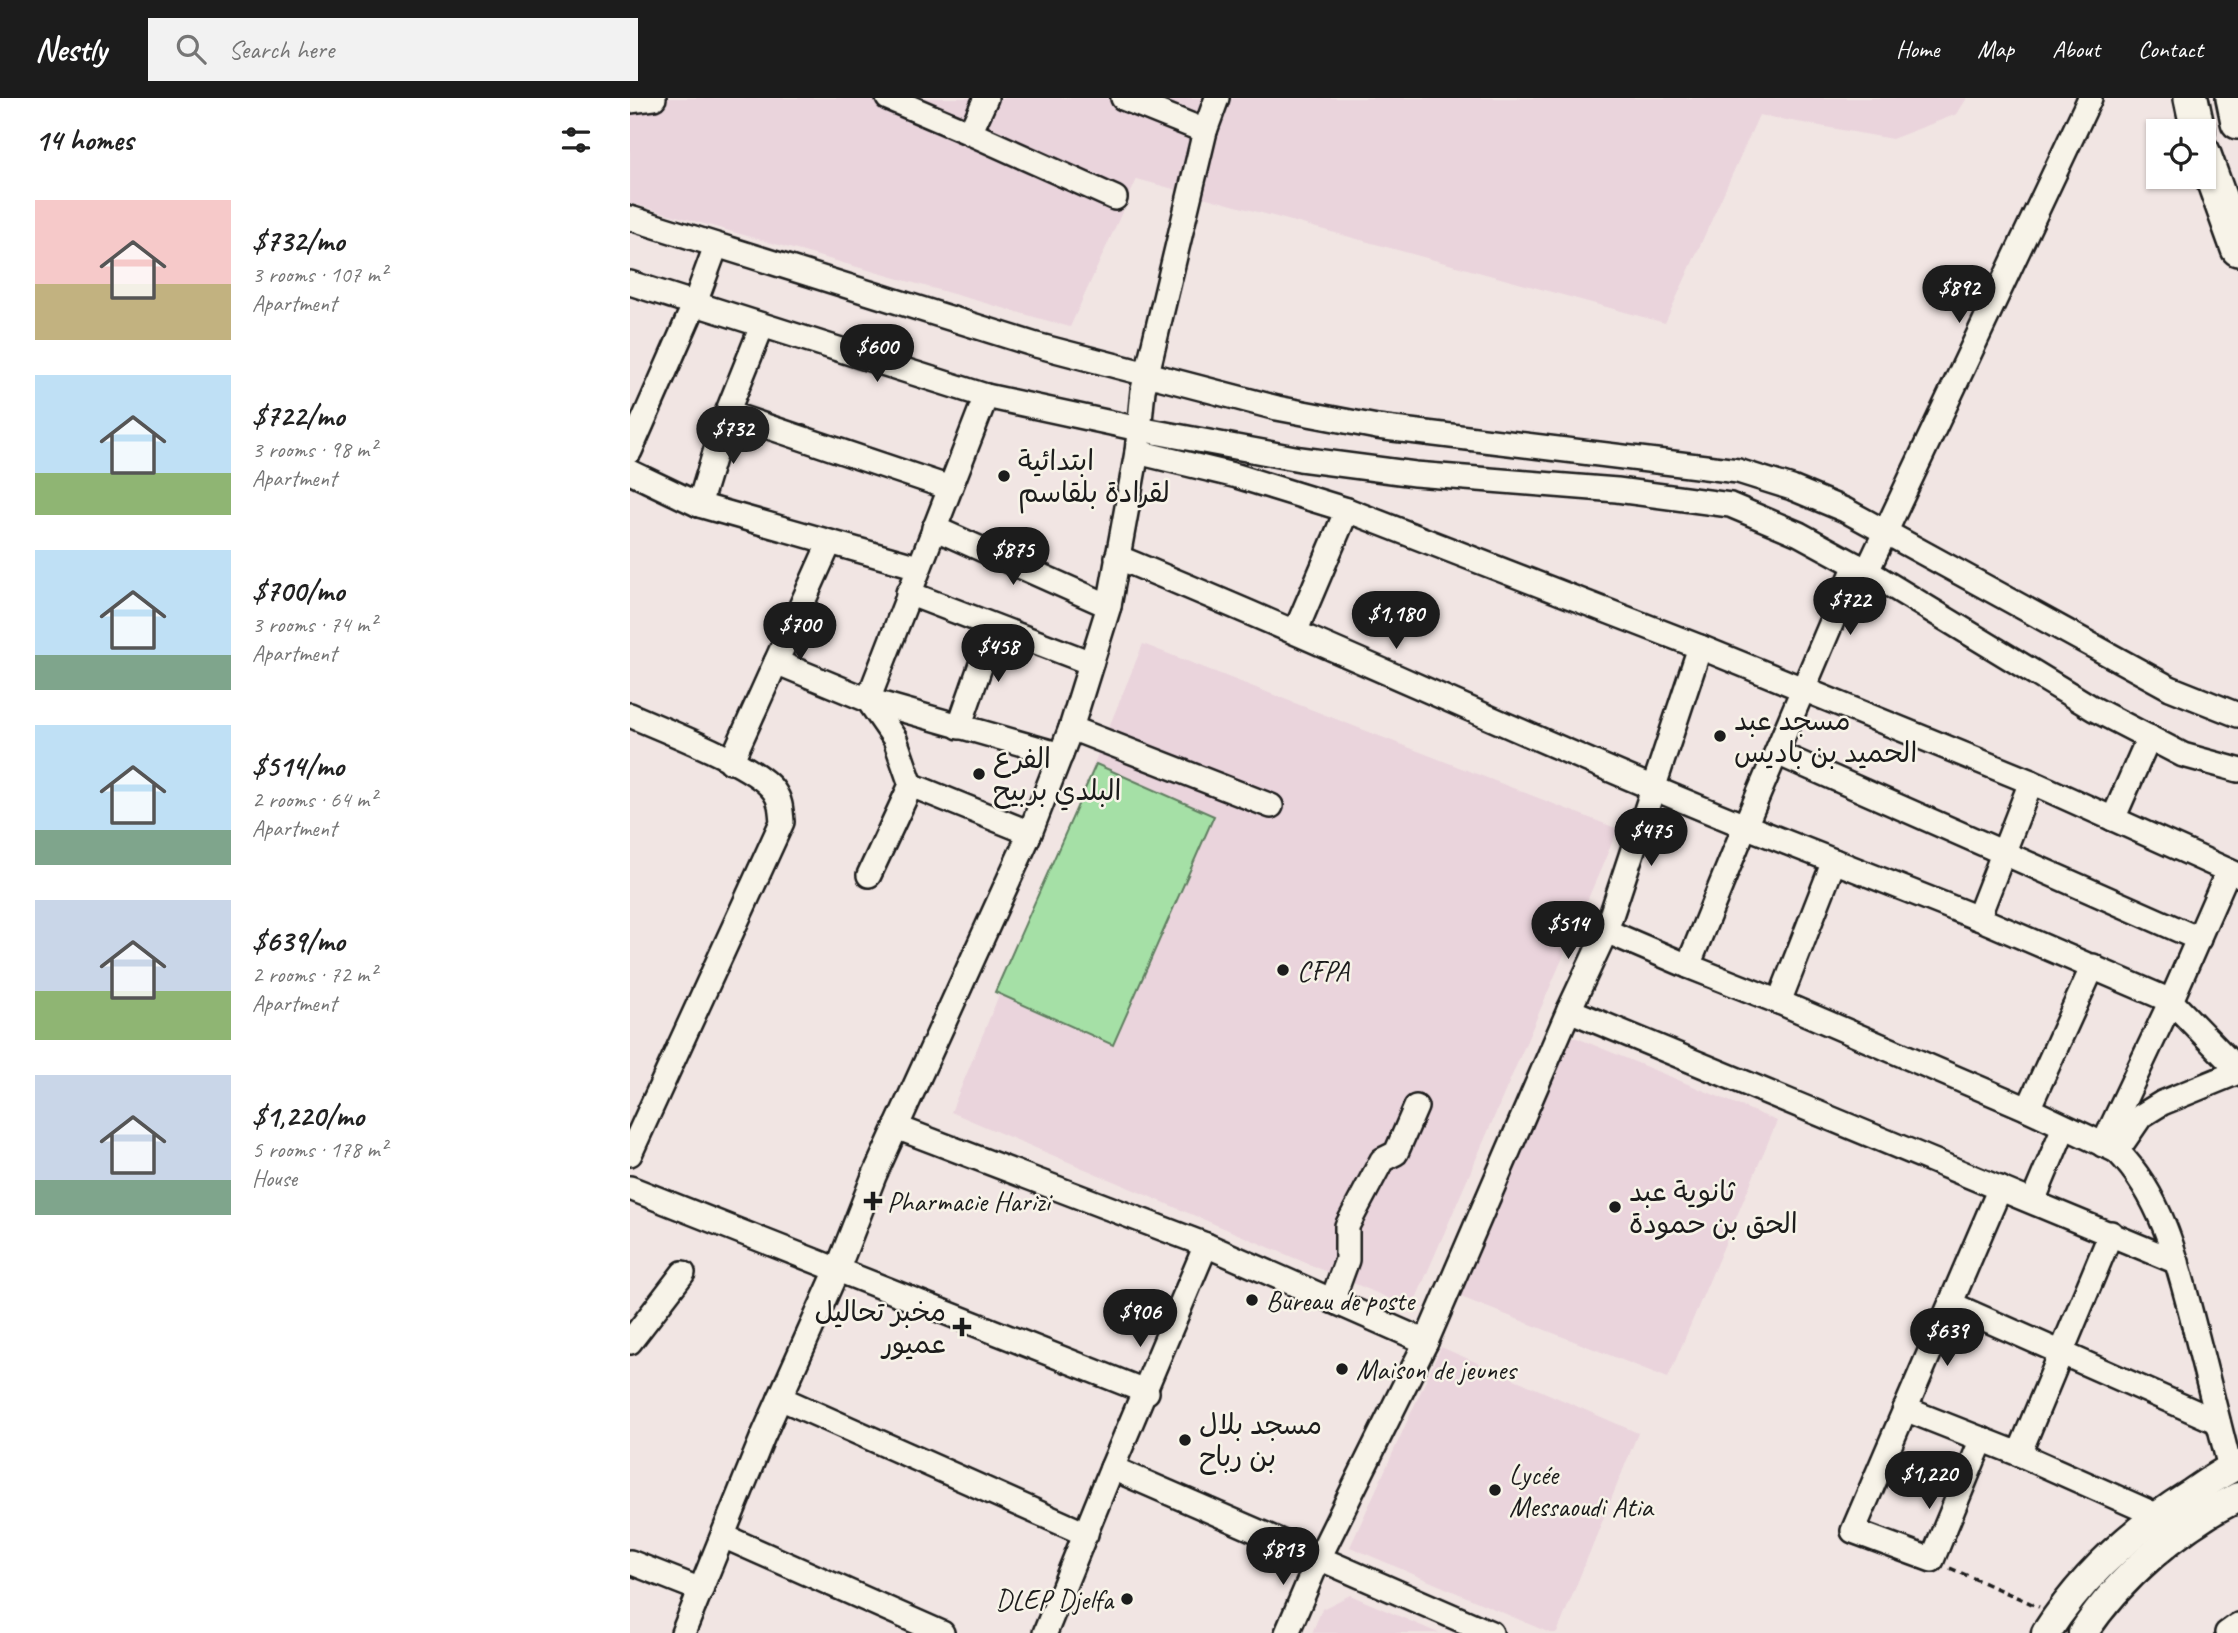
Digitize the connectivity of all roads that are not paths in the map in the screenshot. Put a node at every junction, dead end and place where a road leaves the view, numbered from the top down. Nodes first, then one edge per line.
1 (654, 98) edge
2 (888, 98) edge
3 (986, 98) edge
4 (1123, 98) edge
5 (1217, 98) edge
6 (2090, 98) edge
7 (2191, 98) edge
8 (2233, 98) edge
9 (630, 101) edge
10 (2196, 119) edge
11 (2238, 122) edge
12 (1205, 131) junction
13 (970, 133) junction
14 (2216, 188) edge
15 (1115, 198) dead end
16 (630, 218) edge
17 (716, 246) junction
18 (2238, 249) edge
19 (630, 283) edge
20 (695, 303) junction
21 (762, 326) junction
22 (1145, 382) junction
23 (986, 396) junction
24 (727, 413) junction
25 (1139, 422) junction
26 (630, 452) edge
27 (1137, 452) junction
28 (630, 472) edge
29 (950, 488) junction
30 (699, 505) junction
31 (1347, 510) junction
32 (934, 528) junction
33 (1886, 533) junction
34 (829, 544) junction
35 (1117, 556) junction
36 (918, 567) junction
37 (1861, 568) junction
38 (908, 593) junction
39 (1109, 606) junction
40 (994, 627) junction
41 (1296, 630) junction
42 (1700, 647) junction
43 (776, 662) junction
44 (1091, 663) junction
45 (1803, 692) junction
46 (868, 701) junction
47 (630, 715) edge
48 (2238, 715) edge
49 (959, 727) junction
50 (1071, 728) junction
51 (2149, 737) junction
52 (1777, 753) junction
53 (1061, 755) junction
54 (731, 762) junction
55 (2238, 770) edge
56 (2031, 782) junction
57 (911, 785) junction
58 (1654, 790) junction
59 (1271, 806) dead end
60 (2113, 819) junction
61 (1745, 827) junction
62 (1030, 833) junction
63 (2004, 851) junction
64 (1834, 860) junction
65 (2233, 873) edge
66 (869, 875) dead end
67 (1978, 918) junction
68 (1606, 931) junction
69 (2199, 939) junction
70 (1688, 966) junction
71 (2093, 966) junction
72 (2171, 1001) junction
73 (1779, 1002) junction
74 (1569, 1010) junction
75 (2238, 1071) edge
76 (1416, 1107) dead end
77 (2028, 1110) junction
78 (896, 1127) junction
79 (2064, 1127) junction
80 (2110, 1148) junction
81 (630, 1154) edge
82 (630, 1188) edge
83 (2000, 1188) junction
84 (2033, 1201) junction
85 (2111, 1233) junction
86 (1206, 1245) junction
87 (2177, 1262) junction
88 (838, 1268) junction
89 (683, 1273) dead end
90 (1332, 1301) junction
91 (1951, 1304) junction
92 (630, 1342) edge
93 (1426, 1342) junction
94 (2061, 1352) junction
95 (1147, 1392) junction
96 (780, 1398) junction
97 (1905, 1409) junction
98 (2218, 1422) junction
99 (1982, 1439) junction
100 (2019, 1454) junction
101 (2234, 1467) edge
102 (1112, 1468) junction
103 (2238, 1497) edge
104 (2156, 1515) junction
105 (1086, 1534) junction
106 (723, 1536) junction
107 (1319, 1558) junction
108 (630, 1562) edge
109 (701, 1590) junction
110 (2052, 1624) edge
111 (684, 1633) edge
112 (942, 1633) edge
113 (1045, 1633) edge
114 (1287, 1633) edge
115 (1491, 1633) edge
116 (2083, 1633) edge

1 - 9 street
2 - 13 street
3 - 13 street
4 - 12 street
5 - 12 street
6 - 33 street
7 - 10 highway
8 - 11 highway
12 - 22 street
13 - 15 street
14 - 18 highway
16 - 17 street
17 - 20 street
17 - 22 street
19 - 20 street
20 - 21 street
20 - 26 street
21 - 23 street
21 - 24 street
22 - 25 street
22 - 33 street
23 - 25 street
23 - 29 street
24 - 29 street
24 - 30 street
25 - 27 street
25 - 37 street
27 - 31 street
27 - 35 street
28 - 30 street
29 - 32 street
30 - 34 street
31 - 41 street
31 - 42 street
32 - 36 street
32 - 39 street
33 - 37 street
33 - 48 street
34 - 36 street
34 - 43 street
35 - 39 street
35 - 41 street
36 - 38 street
37 - 45 street
37 - 51 street
38 - 40 street
38 - 46 street
39 - 44 street
40 - 44 street
40 - 49 street
41 - 58 street
42 - 45 street
42 - 58 street
43 - 46 street
43 - 54 street
44 - 50 street
45 - 52 street
45 - 56 street
46 - 49 street
46 - 57 street
47 - 54 street
49 - 53 street
50 - 53 street
50 - 59 street
51 - 55 street
51 - 60 street
52 - 61 street
52 - 63 street
53 - 62 street
54 - 81 street
56 - 60 street
56 - 63 street
57 - 62 street
57 - 66 street
58 - 61 street
58 - 68 street
60 - 65 street
61 - 64 street
61 - 70 street
62 - 78 street
63 - 67 street
63 - 69 street
64 - 67 street
64 - 73 street
65 - 69 street
67 - 71 street
68 - 70 street
68 - 74 street
69 - 72 street
70 - 73 street
71 - 72 street
71 - 77 street
72 - 75 street
72 - 80 street
73 - 77 street
74 - 83 street
74 - 93 street
75 - 80 street
76 - 90 street
77 - 79 street
78 - 86 street
78 - 88 street
79 - 80 street
79 - 84 street
80 - 87 street
82 - 88 street
83 - 84 street
83 - 91 street
84 - 85 street
85 - 87 street
85 - 94 street
86 - 90 street
86 - 95 street
87 - 98 street
88 - 95 street
88 - 96 street
89 - 92 street
90 - 93 street
91 - 94 street
91 - 97 street
93 - 107 street
94 - 98 street
94 - 100 street
95 - 102 street
96 - 105 street
96 - 106 street
97 - 99 street
97 - 99 street
98 - 101 street
99 - 100 street
100 - 104 street
101 - 104 main road
102 - 105 street
102 - 107 street
103 - 116 main road
104 - 110 main road
105 - 113 street
106 - 109 street
106 - 112 street
107 - 114 street
107 - 115 street
108 - 109 street
109 - 111 street

